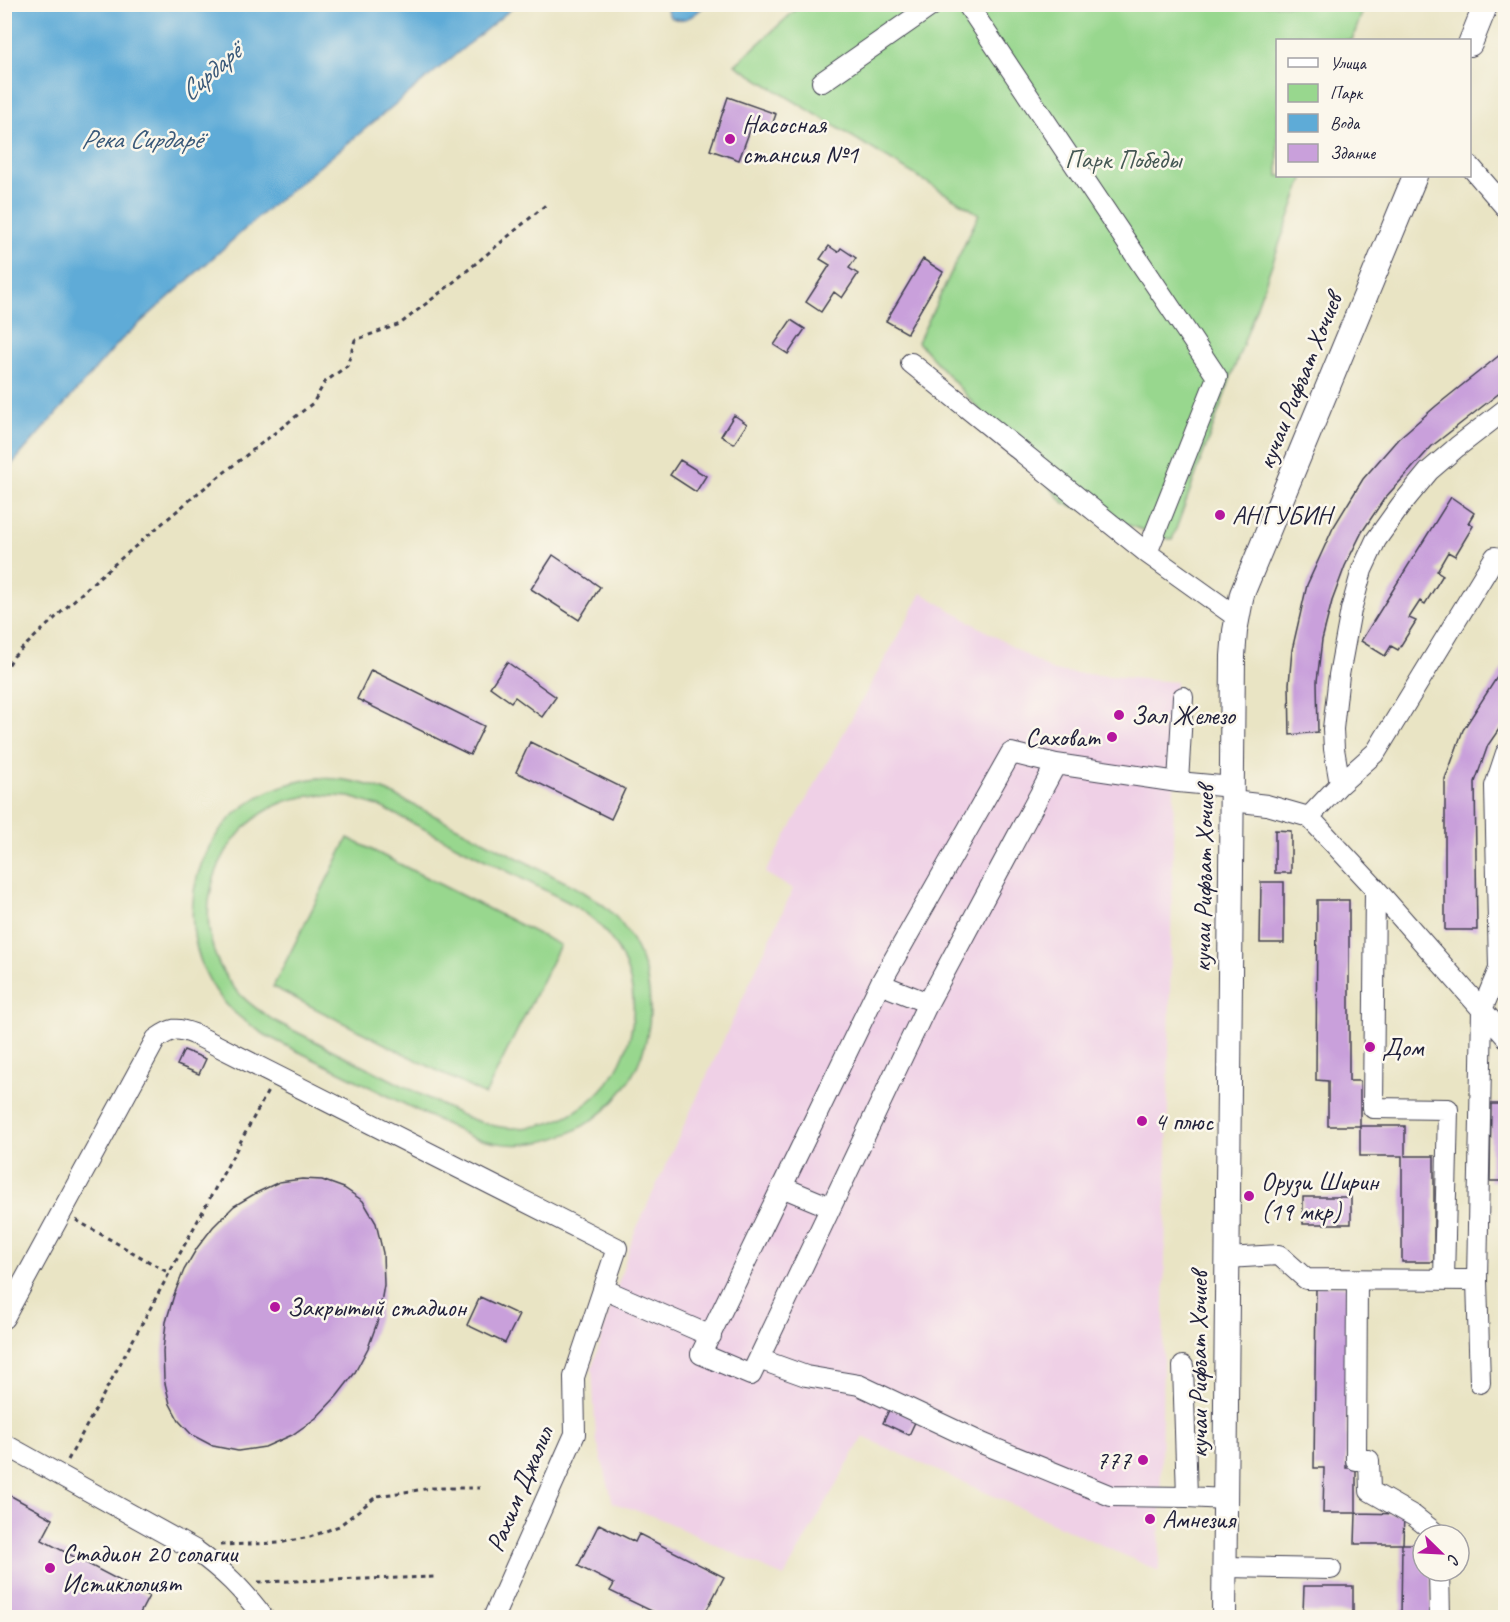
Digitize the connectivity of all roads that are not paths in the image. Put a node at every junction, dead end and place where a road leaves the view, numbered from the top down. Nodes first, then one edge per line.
1 (934, 4) edge
2 (967, 4) edge
3 (1486, 4) edge
4 (1471, 42) edge
5 (822, 82) dead end
6 (1471, 167) edge
7 (1415, 177) edge
8 (1506, 208) edge
9 (911, 363) dead end
10 (1506, 410) edge
11 (1147, 553) junction
12 (1495, 557) dead end
13 (1238, 618) junction
14 (1183, 698) dead end
15 (1506, 753) edge
16 (1056, 764) junction
17 (1178, 782) junction
18 (1340, 784) junction
19 (1232, 794) junction
20 (1309, 817) junction
21 (1375, 888) junction
22 (880, 984) junction
23 (928, 1003) junction
24 (1482, 1010) junction
25 (1506, 1036) edge
26 (782, 1186) junction
27 (830, 1207) junction
28 (1227, 1258) junction
29 (1444, 1279) junction
30 (1357, 1280) junction
31 (1477, 1280) junction
32 (603, 1289) junction
33 (4, 1318) edge
34 (711, 1336) junction
35 (759, 1359) junction
36 (1183, 1366) dead end
37 (1480, 1383) dead end
38 (4, 1444) edge
39 (1187, 1497) junction
40 (1225, 1499) junction
41 (1424, 1523) edge
42 (1225, 1567) junction
43 (1331, 1569) dead end
44 (1439, 1583) edge
45 (264, 1617) edge
46 (493, 1617) edge
47 (1224, 1617) edge
48 (1440, 1617) edge

1 - 5 street
2 - 11 street
3 - 4 main road
6 - 8 street
7 - 13 main road, кучаи Рифъат Хочиев
9 - 11 street
10 - 18 street
11 - 13 street
12 - 18 street
13 - 19 main road, кучаи Рифъат Хочиев
14 - 17 street
15 - 24 street
16 - 17 street
16 - 22 street
16 - 23 street
17 - 19 street
18 - 20 street
19 - 20 street
19 - 28 main road, кучаи Рифъат Хочиев
20 - 21 street
21 - 24 street
21 - 29 street
22 - 23 street
22 - 26 street
23 - 27 street
24 - 25 street
24 - 31 street
26 - 27 street
26 - 34 street
27 - 35 street
28 - 30 street
28 - 40 main road, кучаи Рифъат Хочиев
29 - 30 street
29 - 31 street
30 - 41 street
31 - 37 street
32 - 33 street, Рахим Джалил
32 - 34 street
32 - 46 street, Рахим Джалил
34 - 35 street
35 - 39 street
36 - 39 street
38 - 45 street
39 - 40 street
40 - 42 main road, кучаи Рифъат Хочиев
42 - 43 street
42 - 47 main road, кучаи Рифъат Хочиев
44 - 48 street

